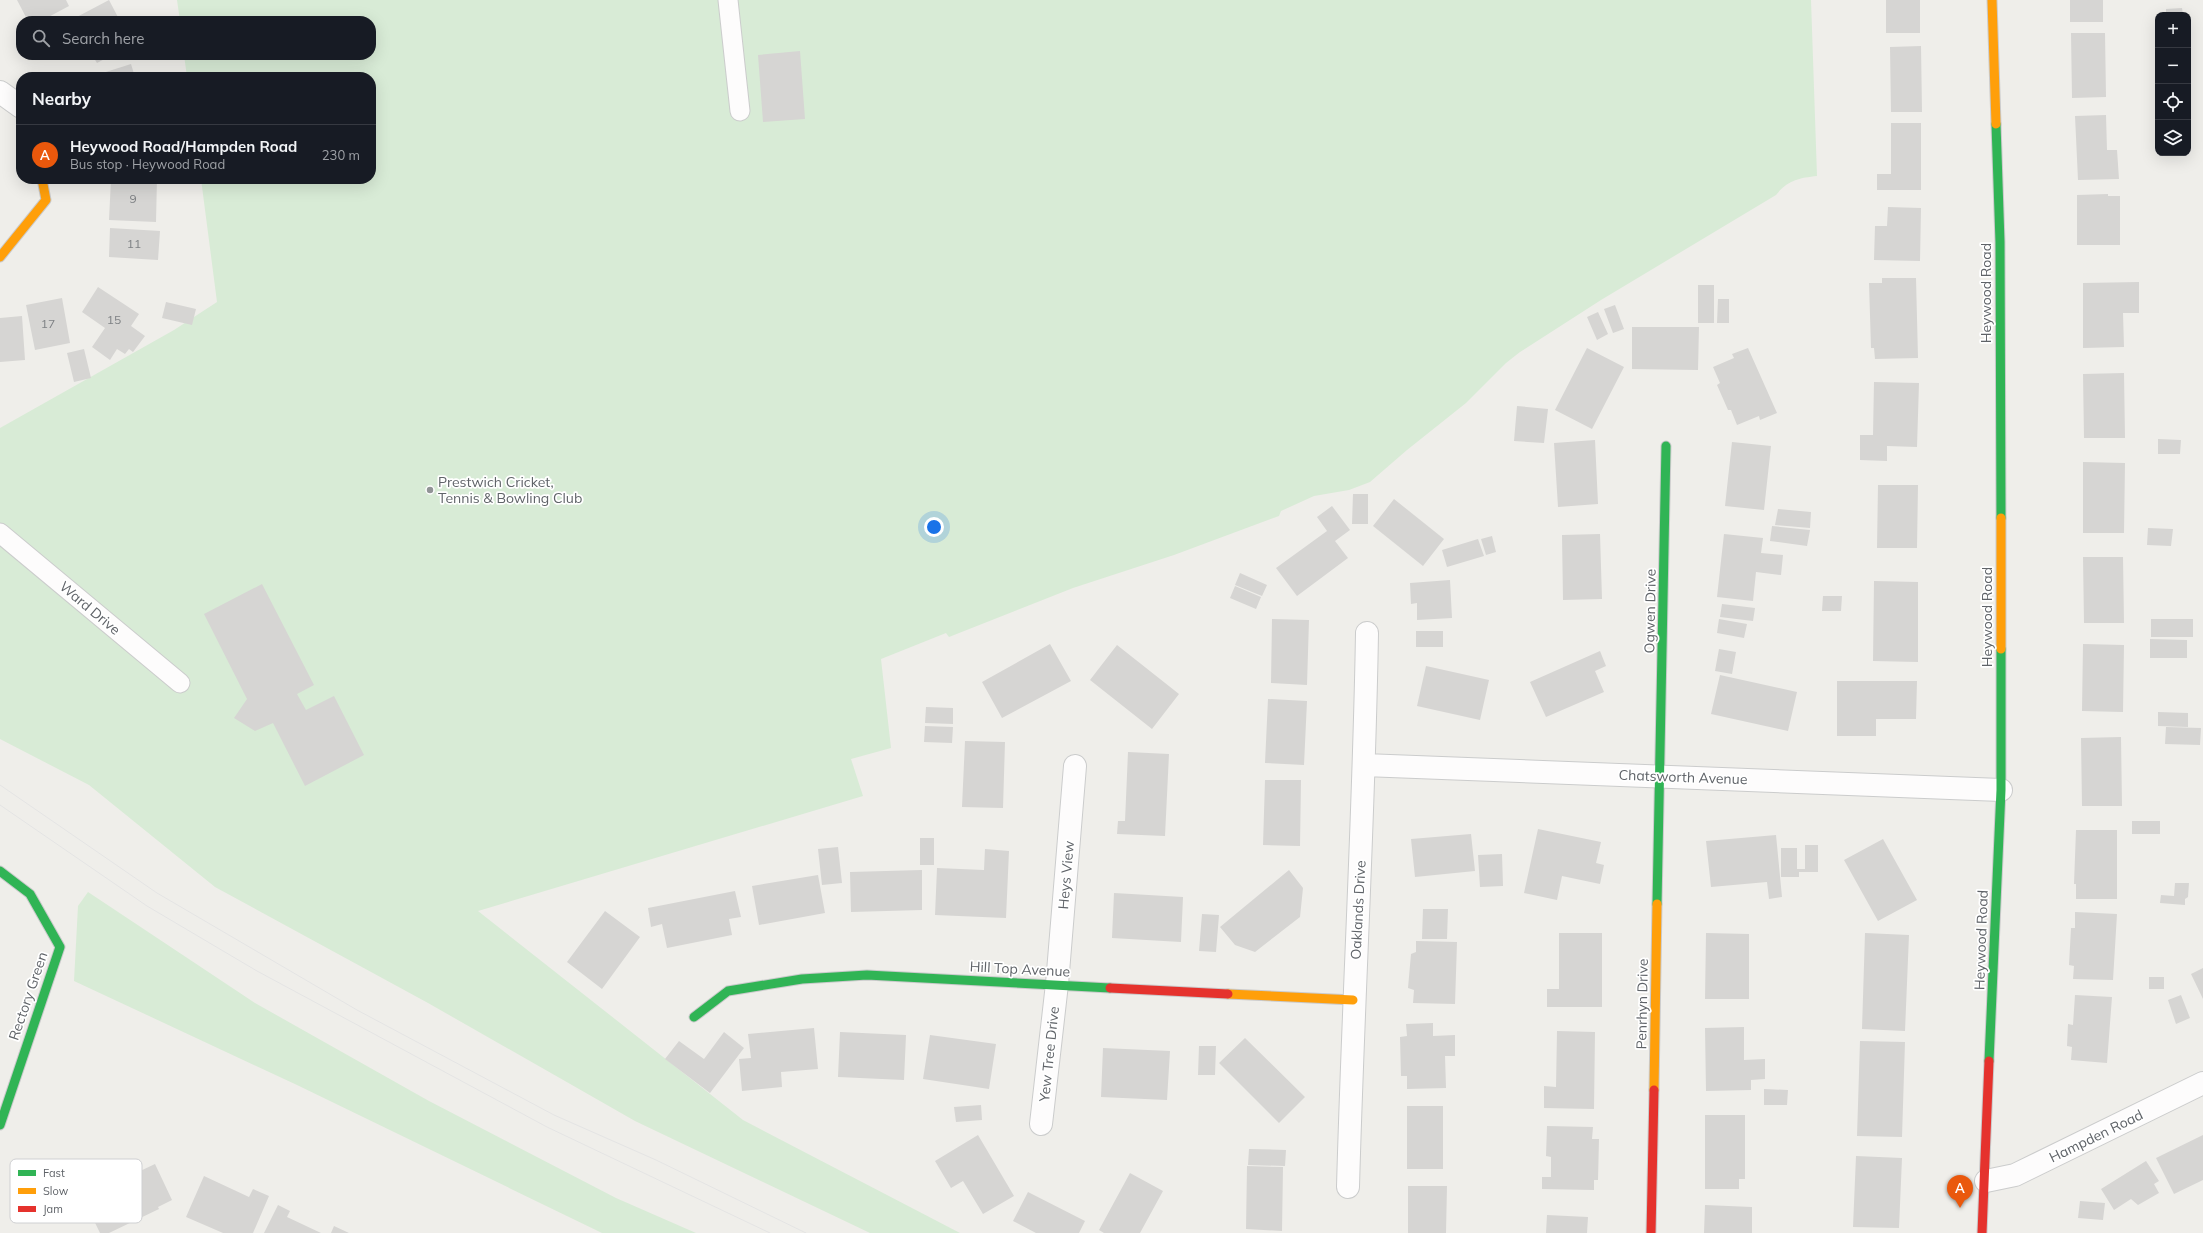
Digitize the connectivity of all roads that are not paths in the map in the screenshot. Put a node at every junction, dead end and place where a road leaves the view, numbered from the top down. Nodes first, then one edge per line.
1 (728, 0) edge
2 (1992, 0) edge
3 (0, 92) edge
4 (16, 103) edge
5 (740, 111) dead end
6 (43, 184) edge
7 (0, 257) edge
8 (1666, 446) dead end
9 (0, 533) edge
10 (1366, 632) dead end
11 (180, 683) dead end
12 (1364, 765) junction
13 (1075, 766) dead end
14 (1661, 776) junction
15 (2001, 790) junction
16 (0, 871) edge
17 (1056, 984) junction
18 (1353, 1000) junction
19 (694, 1017) dead end
20 (2203, 1083) edge
21 (1041, 1124) dead end
22 (0, 1125) edge
23 (1986, 1181) junction
24 (1348, 1187) dead end
25 (1651, 1233) edge
26 (1982, 1233) edge

1 - 5 lane
2 - 15 street, Heywood Road
3 - 4 street
6 - 7 street
8 - 14 street, Ogwen Drive
9 - 11 lane, Ward Drive
10 - 12 street, Oaklands Drive
12 - 14 street, Chatsworth Avenue
12 - 18 street, Oaklands Drive
13 - 17 street, Heys View
14 - 15 street, Chatsworth Avenue
14 - 25 street, Penrhyn Drive
15 - 23 street, Heywood Road
16 - 22 street, Rectory Green
17 - 18 street, Hill Top Avenue
17 - 19 street, Hill Top Avenue
17 - 21 street, Yew Tree Drive
18 - 24 street, Oaklands Drive
20 - 23 street, Hampden Road
23 - 26 street, Heywood Road

